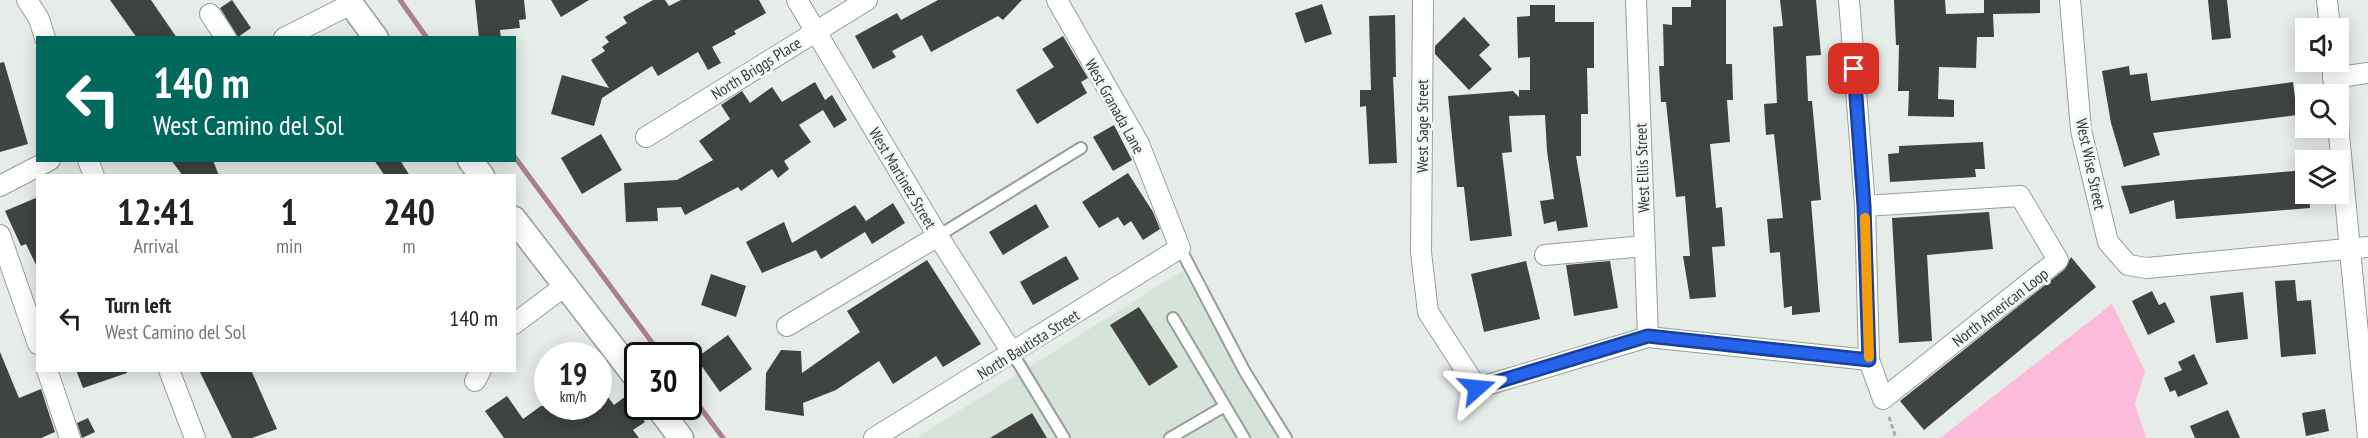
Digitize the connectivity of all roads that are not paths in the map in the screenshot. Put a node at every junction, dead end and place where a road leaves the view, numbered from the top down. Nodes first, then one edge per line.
1 (27, 0) edge
2 (797, 0) edge
3 (867, 0) edge
4 (1057, 0) edge
5 (1422, 0) edge
6 (1636, 0) edge
7 (1849, 0) edge
8 (2070, 0) edge
9 (2327, 0) edge
10 (349, 2) edge
11 (210, 14) dead end
12 (2329, 18) edge
13 (816, 31) junction
14 (44, 36) edge
15 (225, 36) edge
16 (288, 36) edge
17 (374, 36) edge
18 (2368, 73) edge
19 (2334, 78) edge
20 (646, 136) dead end
21 (2340, 138) edge
22 (1081, 148) dead end
23 (46, 162) edge
24 (0, 186) edge
25 (1864, 206) junction
26 (516, 222) edge
27 (0, 235) edge
28 (938, 236) junction
29 (1645, 246) junction
30 (1180, 248) junction
31 (2360, 248) edge
32 (1545, 255) dead end
33 (566, 285) junction
34 (1173, 318) dead end
35 (516, 322) edge
36 (787, 326) dead end
37 (1648, 336) junction
38 (36, 338) edge
39 (1013, 354) junction
40 (1869, 360) junction
41 (624, 362) edge
42 (48, 372) edge
43 (170, 372) edge
44 (1225, 406) junction
45 (668, 420) edge
46 (70, 438) edge
47 (195, 438) edge
48 (681, 438) edge
49 (874, 438) edge
50 (1064, 438) edge
51 (1170, 438) edge
52 (1244, 438) edge
53 (1286, 438) edge
54 (2368, 438) edge

1 - 14 street
2 - 13 street, West Martinez Street
3 - 13 street, North Briggs Place
4 - 30 street, West Granada Lane
5 - 37 street, West Sage Street
6 - 29 street, West Ellis Street
7 - 25 street
8 - 31 street, West Wise Street
9 - 12 street
10 - 16 street
10 - 17 street
11 - 15 street
13 - 20 street, North Briggs Place
13 - 28 street, West Martinez Street
18 - 19 street
21 - 31 street
22 - 28 lane
23 - 24 street
25 - 40 street
25 - 40 street, North American Loop
26 - 33 street
27 - 38 street
28 - 36 street
28 - 39 street, West Martinez Street
29 - 32 street
29 - 37 street, West Ellis Street
30 - 39 street, North Bautista Street
30 - 53 lane
31 - 54 street
33 - 35 street
33 - 41 street
34 - 44 lane
37 - 40 street
39 - 49 street, North Bautista Street
39 - 50 lane
42 - 46 street
43 - 47 street
44 - 51 lane
44 - 52 lane
45 - 48 street

